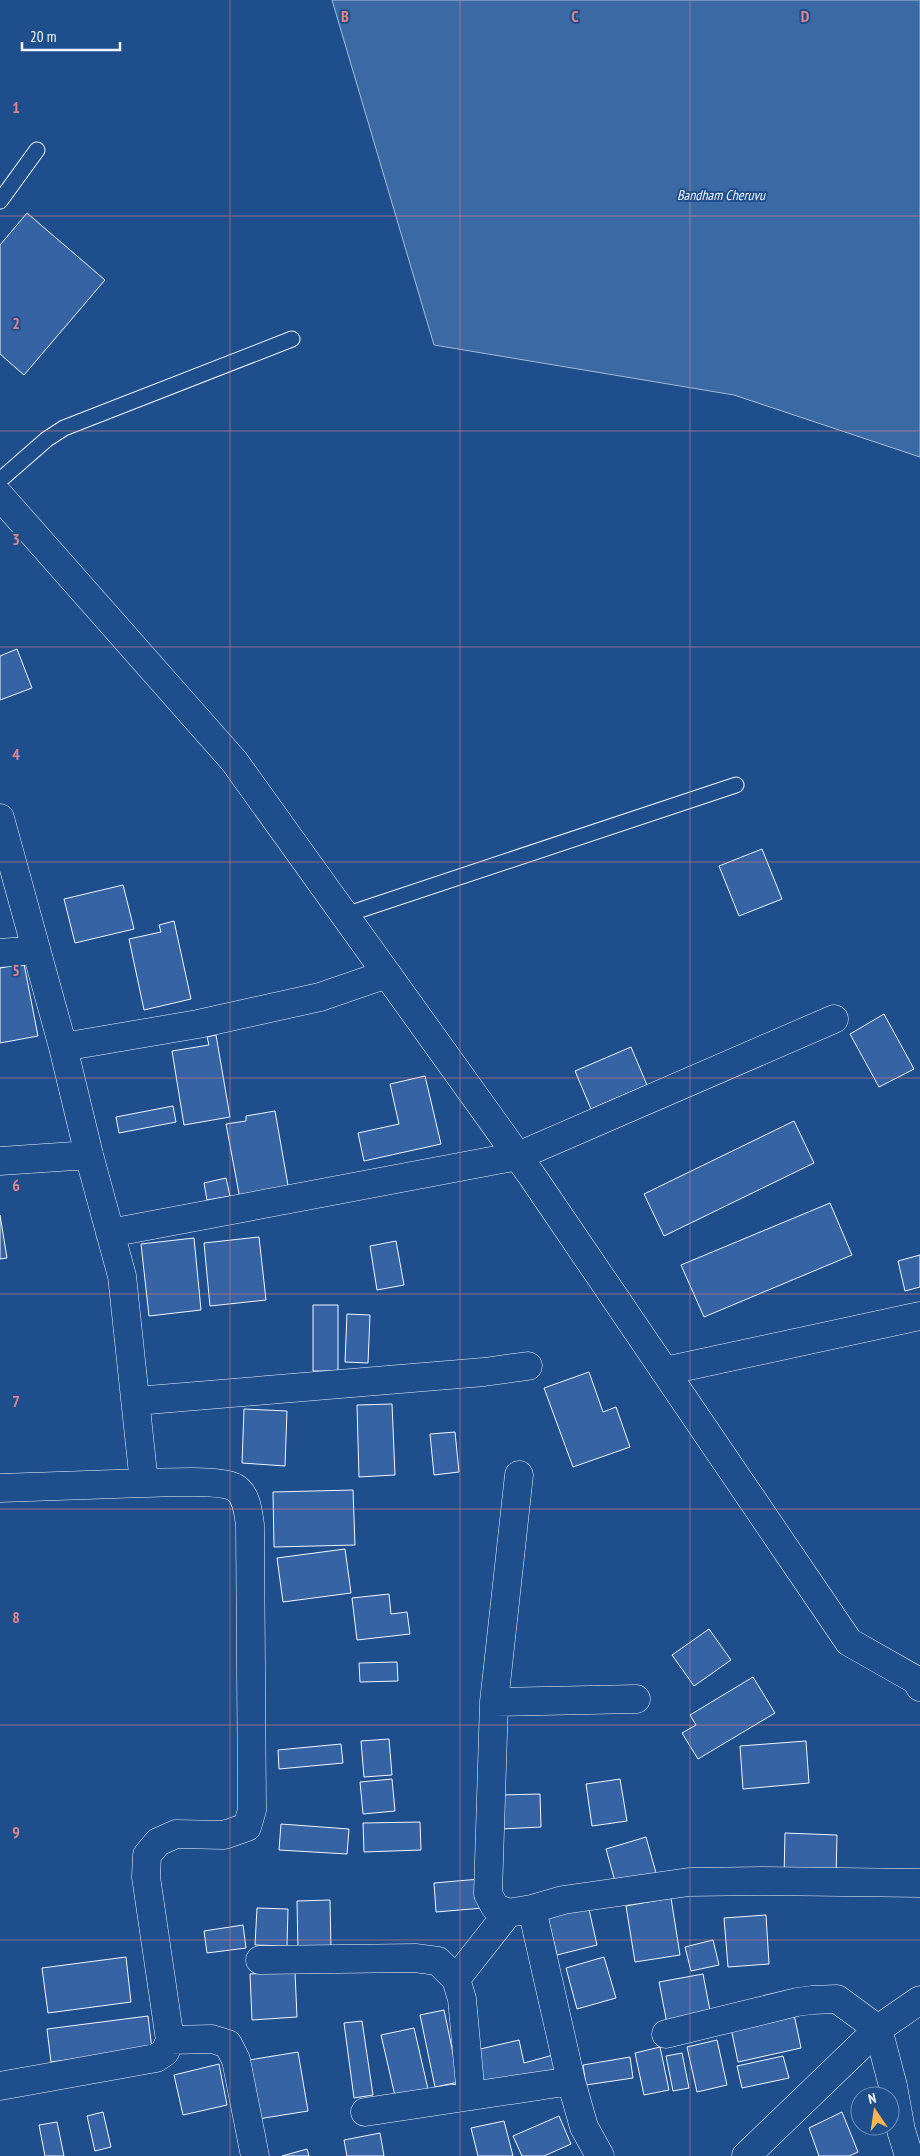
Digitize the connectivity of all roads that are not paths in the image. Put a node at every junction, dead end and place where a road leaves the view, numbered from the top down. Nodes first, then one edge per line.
1 (37, 150) dead end
2 (0, 201) edge
3 (292, 339) dead end
4 (0, 480) edge
5 (0, 496) edge
6 (736, 785) dead end
7 (0, 818) edge
8 (345, 916) junction
9 (36, 950) junction
10 (0, 954) edge
11 (387, 974) junction
12 (834, 1019) dead end
13 (63, 1046) junction
14 (89, 1155) junction
15 (518, 1156) junction
16 (0, 1161) edge
17 (110, 1233) junction
18 (920, 1316) edge
19 (528, 1366) dead end
20 (665, 1371) junction
21 (136, 1401) junction
22 (519, 1475) dead end
23 (144, 1483) junction
24 (0, 1488) edge
25 (919, 1682) edge
26 (636, 1698) dead end
27 (494, 1702) junction
28 (920, 1883) edge
29 (520, 1911) junction
30 (260, 1960) dead end
31 (456, 1978) junction
32 (920, 2000) edge
33 (878, 2029) junction
34 (666, 2034) dead end
35 (170, 2040) junction
36 (571, 2081) junction
37 (0, 2086) edge
38 (470, 2096) junction
39 (365, 2112) dead end
40 (255, 2156) edge
41 (600, 2156) edge
42 (746, 2156) edge
43 (909, 2156) edge

1 - 2 lane
3 - 4 lane
5 - 8 street
6 - 8 lane
7 - 9 street
8 - 11 street
9 - 10 street
9 - 13 street
11 - 13 street
11 - 15 street
12 - 15 street
13 - 14 street
14 - 16 street
14 - 17 street
15 - 17 street
15 - 20 street
17 - 21 street
18 - 20 street
19 - 21 street
20 - 25 street
21 - 23 street
22 - 27 street
23 - 24 street
23 - 35 street
26 - 27 street
27 - 29 street
28 - 29 street
29 - 31 street
29 - 36 street
30 - 31 street
31 - 38 street
32 - 33 street
33 - 34 street
33 - 42 street
33 - 43 street
35 - 37 street
35 - 40 street
36 - 38 street
36 - 41 street
38 - 39 street

